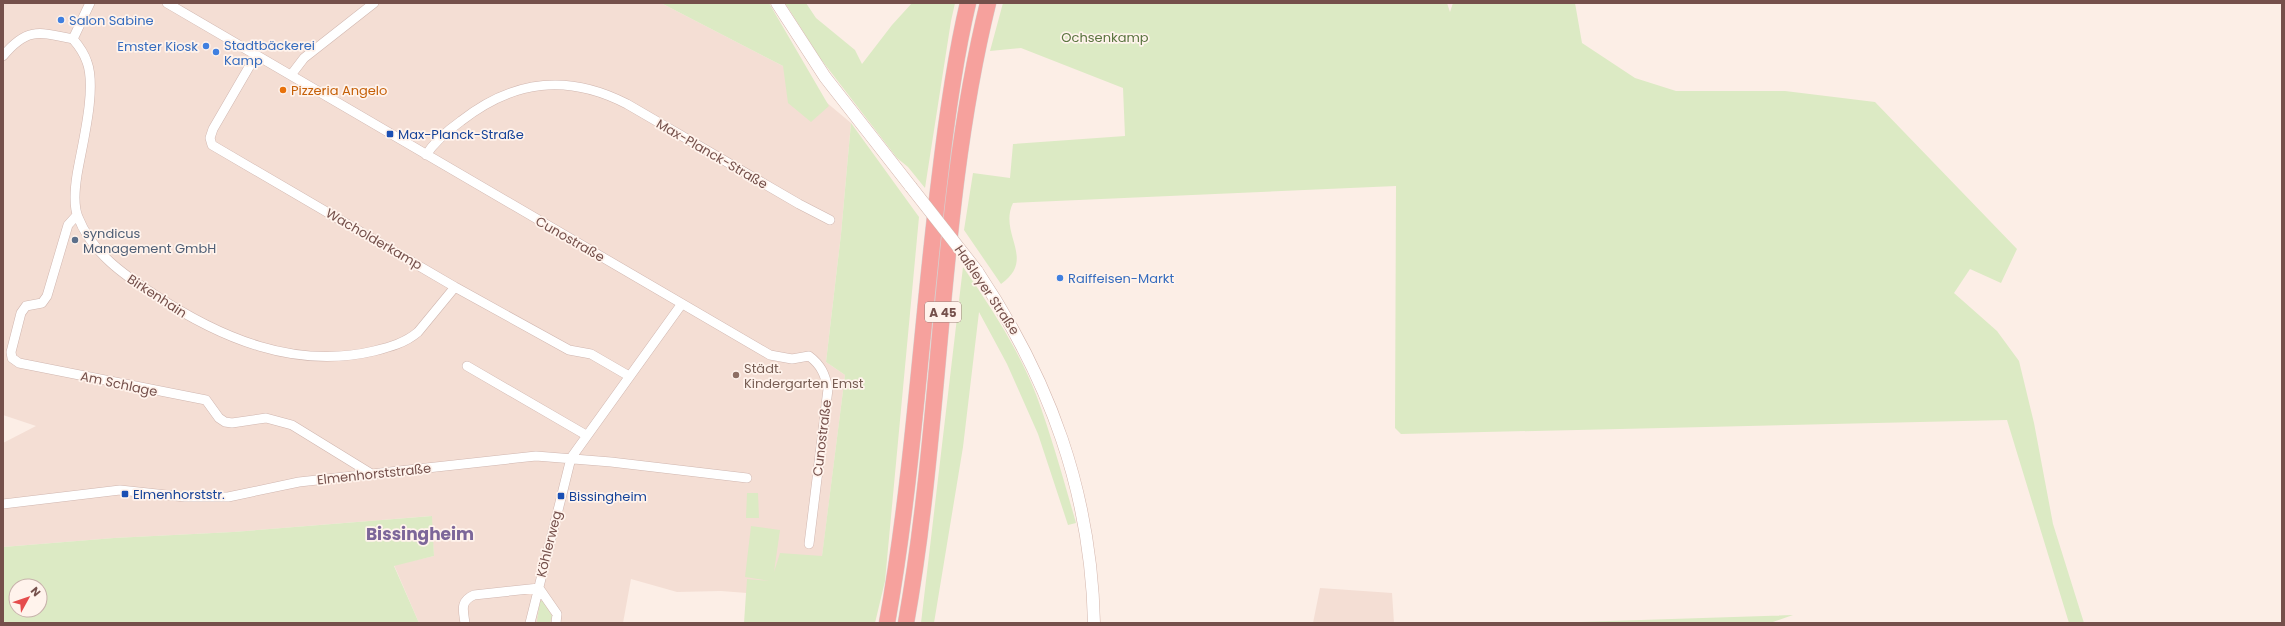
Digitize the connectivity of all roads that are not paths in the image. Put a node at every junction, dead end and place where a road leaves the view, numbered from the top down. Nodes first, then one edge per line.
1 (90, 3) edge
2 (167, 3) edge
3 (374, 3) edge
4 (777, 3) edge
5 (968, 3) edge
6 (988, 3) edge
7 (73, 39) junction
8 (256, 55) junction
9 (3, 56) edge
10 (291, 75) junction
11 (426, 155) junction
12 (77, 215) junction
13 (830, 220) dead end
14 (455, 287) junction
15 (681, 305) junction
16 (467, 366) dead end
17 (629, 376) junction
18 (586, 435) junction
19 (571, 458) junction
20 (370, 473) junction
21 (747, 478) dead end
22 (3, 504) edge
23 (809, 544) dead end
24 (539, 588) junction
25 (465, 623) edge
26 (530, 623) edge
27 (556, 623) edge
28 (887, 623) edge
29 (906, 623) edge
30 (1094, 623) edge

1 - 7 street
2 - 8 street, Cunostraße
3 - 10 street
4 - 30 main road, Haßleyer Straße, bridge
5 - 28 highway, A 45
6 - 29 highway, A 45
7 - 9 street
7 - 12 street, Birkenhain
8 - 10 street, Cunostraße
8 - 14 street, Wacholderkamp
10 - 11 street, Cunostraße
11 - 13 street, Max-Planck-Straße
11 - 15 street, Cunostraße
12 - 14 street, Birkenhain
12 - 20 street, Am Schlage
14 - 17 street, Wacholderkamp
15 - 17 street, Köhlerweg
15 - 23 street, Cunostraße
16 - 18 street
17 - 18 street, Köhlerweg
18 - 19 street, Köhlerweg
19 - 20 street, Elmenhorststraße
19 - 21 street, Elmenhorststraße
19 - 24 street, Köhlerweg
20 - 22 street, Elmenhorststraße
24 - 25 street
24 - 26 street, Köhlerweg
24 - 27 street, Köhlerweg

